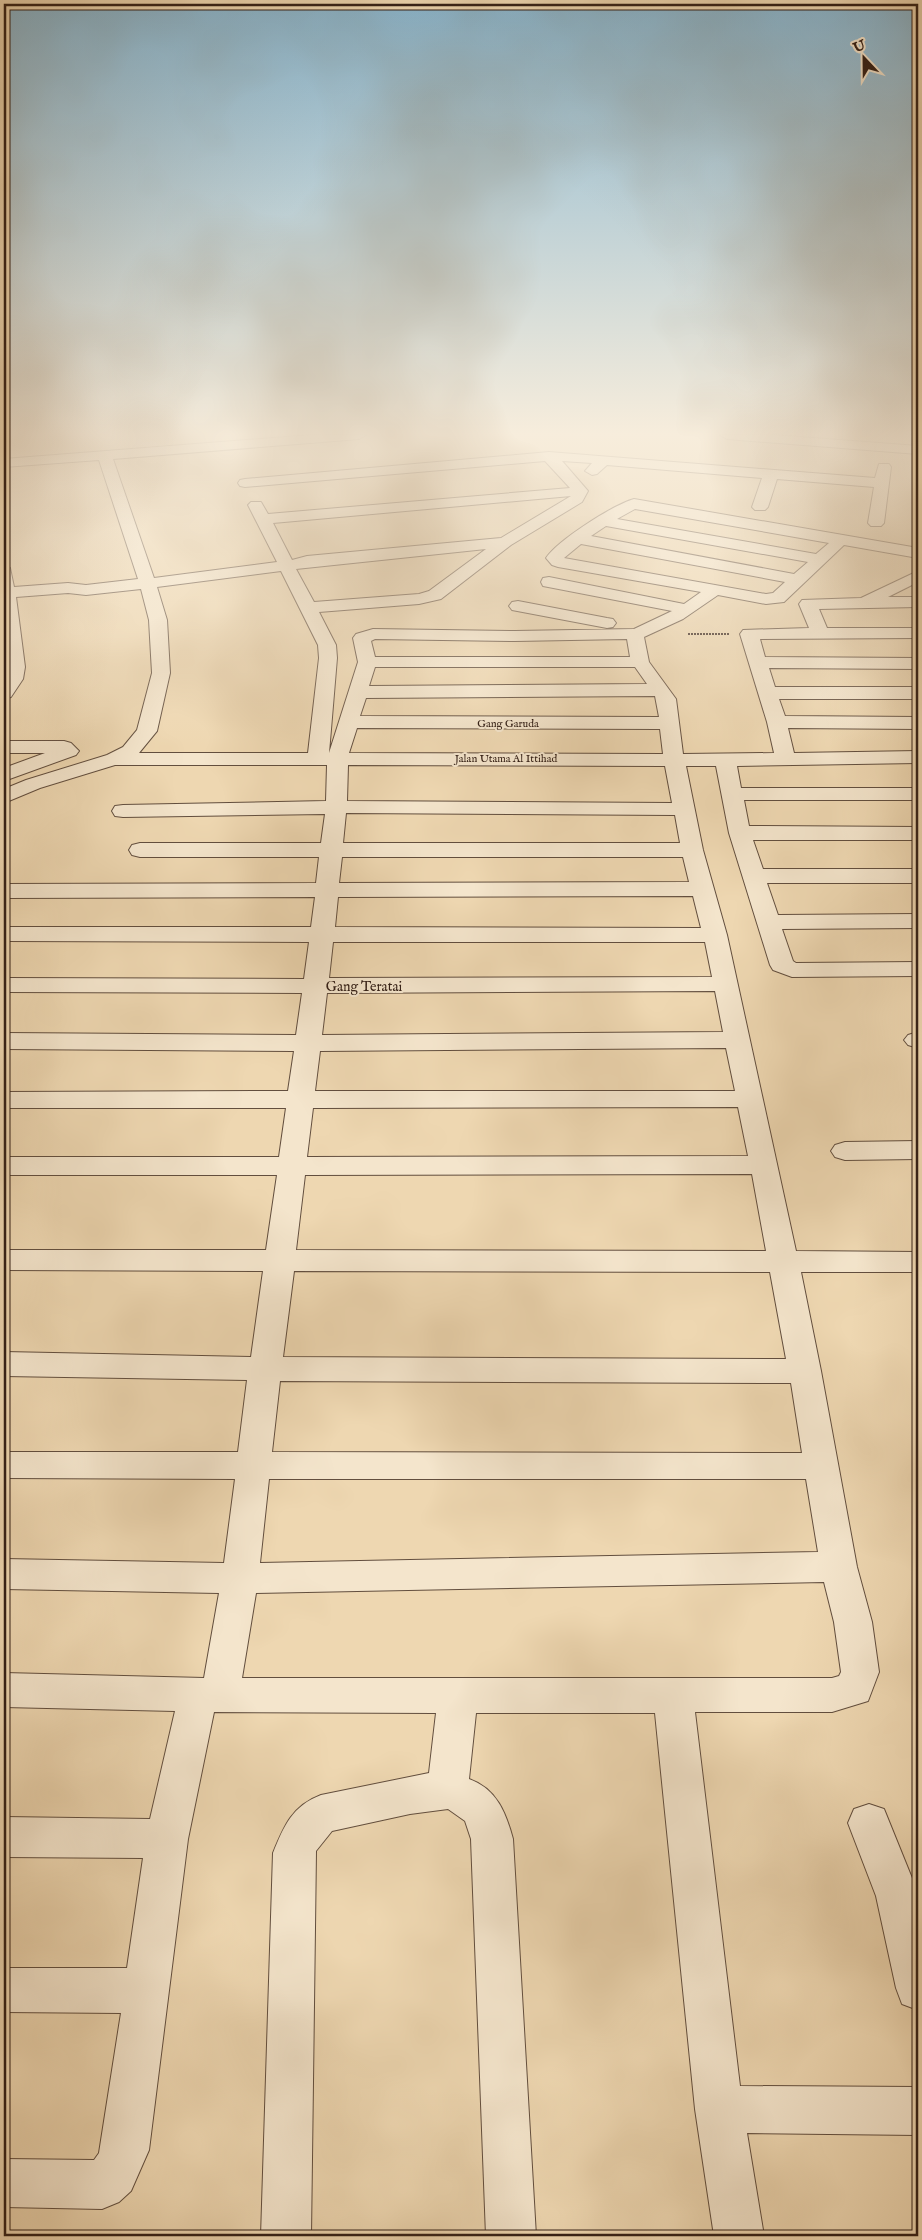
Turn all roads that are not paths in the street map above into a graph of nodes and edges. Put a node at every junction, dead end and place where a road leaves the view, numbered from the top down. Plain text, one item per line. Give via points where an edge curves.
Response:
1 (579, 539) edge
2 (133, 540) edge
3 (274, 540) edge
4 (509, 540) edge
5 (582, 540) edge
6 (706, 540) edge
7 (841, 540) joint
8 (505, 542) junction
9 (916, 553) edge
10 (818, 560) junction
11 (285, 562) junction
12 (565, 564) junction
13 (145, 576) junction
14 (918, 576) edge
15 (799, 580) junction
16 (550, 582) junction
17 (5, 586) edge
18 (716, 589) junction
19 (918, 602) edge
20 (864, 603) junction
21 (518, 606) junction
22 (310, 608) junction
23 (686, 609) junction
24 (645, 633) junction
25 (918, 633) edge
26 (820, 634) junction
27 (515, 636) junction
28 (8, 638) edge
29 (367, 662) junction
30 (640, 662) junction
31 (759, 662) junction
32 (918, 663) edge
33 (661, 690) junction
34 (359, 692) junction
35 (4, 693) edge
36 (767, 693) junction
37 (918, 693) edge
38 (348, 722) junction
39 (777, 722) junction
40 (669, 723) junction
41 (918, 723) edge
42 (4, 746) edge
43 (328, 758) junction
44 (785, 758) junction
45 (918, 758) edge
46 (114, 759) junction
47 (679, 759) junction
48 (718, 760) junction
49 (4, 775) edge
50 (732, 794) junction
51 (918, 794) edge
52 (4, 797) edge
53 (336, 807) junction
54 (684, 809) junction
55 (123, 811) dead end
56 (740, 832) junction
57 (918, 833) edge
58 (330, 849) junction
59 (140, 850) dead end
60 (692, 850) junction
61 (754, 876) junction
62 (918, 876) edge
63 (703, 890) junction
64 (4, 891) edge
65 (326, 891) junction
66 (770, 922) junction
67 (918, 922) edge
68 (4, 934) edge
69 (322, 934) junction
70 (715, 935) junction
71 (918, 969) edge
72 (725, 984) junction
73 (4, 985) edge
74 (316, 986) junction
75 (737, 1040) junction
76 (4, 1041) edge
77 (308, 1043) junction
78 (750, 1099) junction
79 (4, 1100) edge
80 (301, 1101) junction
81 (918, 1150) edge
82 (845, 1151) dead end
83 (293, 1165) junction
84 (764, 1165) junction
85 (4, 1166) edge
86 (4, 1260) edge
87 (280, 1261) junction
88 (797, 1261) junction
89 (918, 1262) edge
90 (4, 1364) edge
91 (265, 1369) junction
92 (805, 1371) junction
93 (4, 1465) edge
94 (254, 1465) junction
95 (822, 1466) junction
96 (839, 1567) junction
97 (4, 1574) edge
98 (240, 1578) junction
99 (4, 1690) edge
100 (209, 1694) junction
101 (673, 1695) junction
102 (458, 1696) junction
103 (448, 1789) junction
104 (869, 1823) dead end
105 (4, 1837) edge
106 (167, 1838) junction
107 (908, 1895) edge
108 (918, 1988) edge
109 (4, 1990) edge
110 (147, 1991) junction
111 (720, 2109) junction
112 (918, 2111) edge
113 (4, 2183) edge
114 (286, 2236) edge
115 (511, 2236) edge
116 (740, 2236) edge

1 - 12 street via 554,558
2 - 13 street
3 - 11 street
4 - 8 street
5 - 15 street
6 - 10 street
7 - 9 street
7 - 10 street
8 - 11 street
8 - 22 street via 435,596
10 - 15 street
11 - 13 street via 225,569 214,576
11 - 22 street
12 - 16 street
12 - 18 street
13 - 17 street via 86,590 67,584
13 - 46 street via 158,620 161,673 147,731 130,751
14 - 20 street
15 - 18 street via 778,598 771,599
16 - 21 street
16 - 23 street
17 - 28 street
18 - 23 street
19 - 20 street
20 - 26 street via 808,604
21 - 24 street
21 - 27 street via 514,614
22 - 43 street via 327,645
23 - 24 street
24 - 27 street
24 - 30 street
25 - 26 street
26 - 31 street via 748,634
27 - 29 street via 368,634 361,639
28 - 35 street via 16,667 14,678
29 - 30 street
29 - 34 street
30 - 33 street
31 - 32 street
31 - 36 street
33 - 34 street
33 - 40 street via 667,702
34 - 38 street
36 - 37 street
36 - 39 street
38 - 40 street, Gang Garuda
38 - 43 street
39 - 41 street
39 - 44 street
40 - 47 street
42 - 49 street via 64,747 69,751
43 - 46 street, Jalan Utama Al Ittihad
43 - 47 street, Jalan Utama Al Ittihad
43 - 53 street
44 - 45 street, Jalan Utama Al Ittihad
44 - 48 street, Jalan Utama Al Ittihad
46 - 52 street via 33,784
47 - 48 street, Jalan Utama Al Ittihad
47 - 54 street
48 - 50 street
50 - 51 street
50 - 56 street
53 - 54 street
53 - 55 street
53 - 58 street
54 - 60 street
56 - 57 street
56 - 61 street
58 - 59 street
58 - 60 street
58 - 65 street
60 - 63 street
61 - 62 street
61 - 66 street
63 - 65 street
63 - 70 street
64 - 65 street
65 - 69 street
66 - 67 street
66 - 71 street via 782,965 788,969
68 - 69 street
69 - 70 street
69 - 74 street
70 - 72 street
72 - 74 street, Gang Teratai
72 - 75 street
73 - 74 street, Gang Teratai
74 - 77 street
75 - 77 street
75 - 78 street
76 - 77 street
77 - 80 street
78 - 80 street
78 - 84 street
79 - 80 street
80 - 83 street
81 - 82 street
83 - 84 street
83 - 85 street
83 - 87 street
84 - 88 street
86 - 87 street
87 - 88 street
87 - 91 street
88 - 89 street
88 - 92 street
90 - 91 street
91 - 92 street
91 - 94 street
92 - 95 street
93 - 94 street
94 - 95 street
94 - 98 street
95 - 96 street
96 - 98 street
96 - 101 street via 853,1622 860,1672 854,1689 832,1695
97 - 98 street
98 - 100 street
99 - 100 street
100 - 102 street
100 - 106 street
101 - 102 street
101 - 111 street
102 - 103 street
103 - 114 street via 321,1814 307,1826 294,1853
103 - 115 street via 484,1811 492,1839
104 - 107 street
105 - 106 street
106 - 110 street
107 - 108 street
109 - 110 street
110 - 113 street via 125,2150 114,2175 102,2185
111 - 112 street
111 - 116 street

